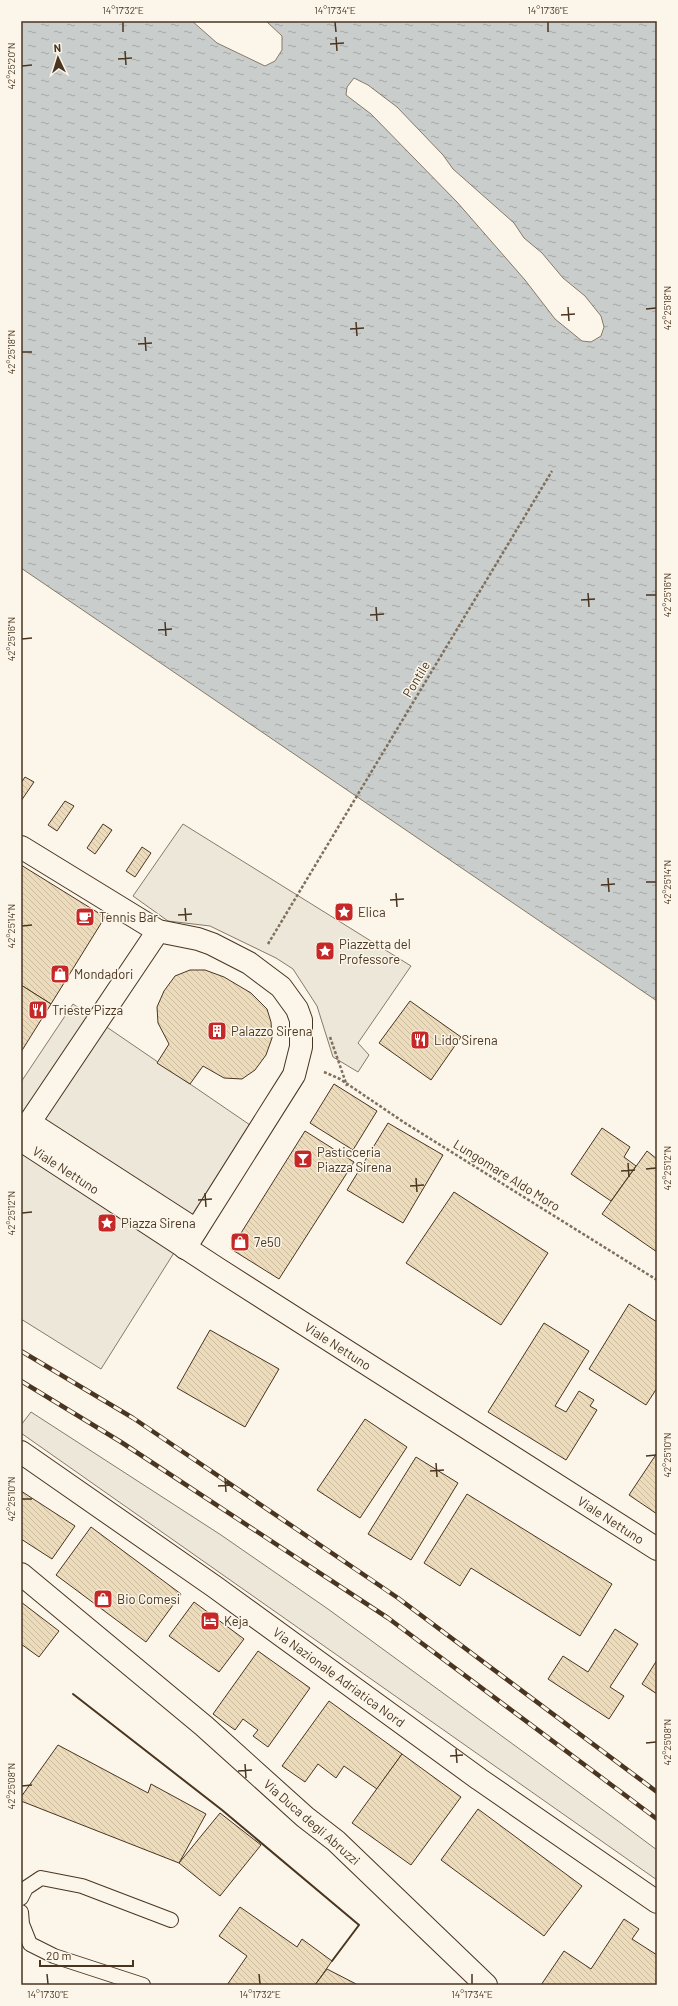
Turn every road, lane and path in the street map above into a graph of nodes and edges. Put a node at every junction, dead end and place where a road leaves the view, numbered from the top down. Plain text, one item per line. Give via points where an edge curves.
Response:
1 (552, 471) dead end
2 (21, 847) edge
3 (158, 931) junction
4 (266, 947) dead end
5 (347, 1086) dead end
6 (24, 1132) edge
7 (190, 1239) junction
8 (657, 1280) edge
9 (21, 1452) edge
10 (657, 1549) edge
11 (21, 1574) edge
12 (21, 1898) edge
13 (657, 1902) edge
14 (21, 1912) edge
15 (171, 1920) dead end
16 (143, 1985) edge
17 (486, 1985) edge

1 - 4 path, Pontile
2 - 3 street
3 - 6 street
3 - 7 street via 198,939 249,964 281,986 297,1009 301,1020 301,1047 294,1075
5 - 8 path, Lungomare Aldo Moro
6 - 7 street, Viale Nettuno
7 - 10 street, Viale Nettuno
9 - 13 street, Via Nazionale Adriatica Nord via 215,1587 479,1779
11 - 17 street, Via Duca degli Abruzzi via 204,1726 305,1817 336,1841
12 - 15 lane via 26,1888 41,1878 82,1886
14 - 16 lane via 22,1924 30,1944 54,1956

